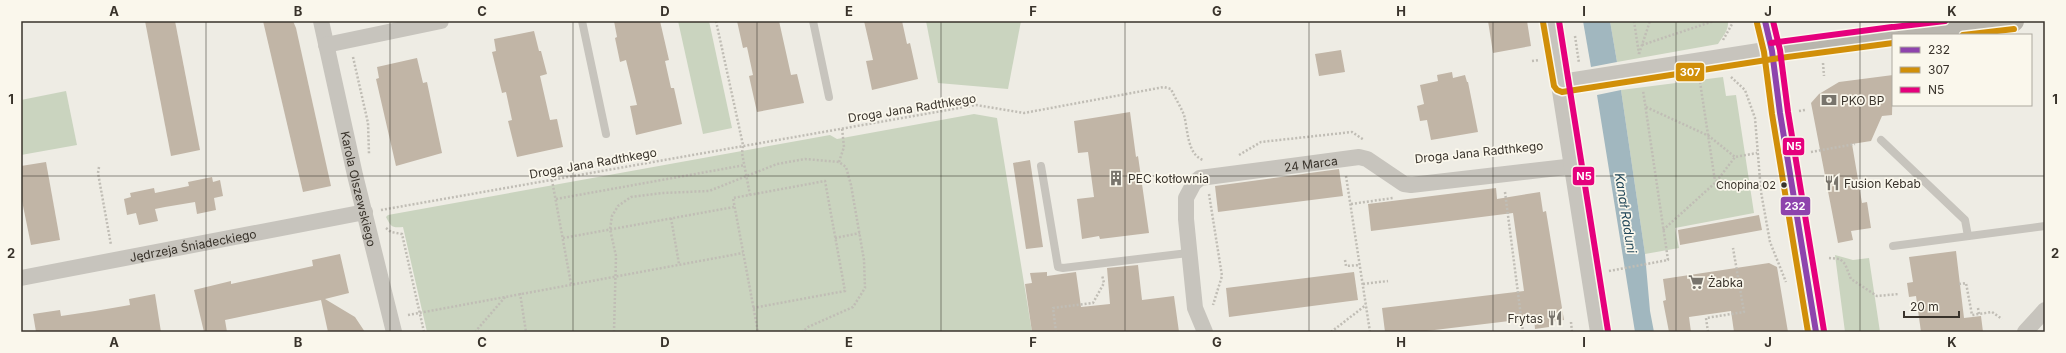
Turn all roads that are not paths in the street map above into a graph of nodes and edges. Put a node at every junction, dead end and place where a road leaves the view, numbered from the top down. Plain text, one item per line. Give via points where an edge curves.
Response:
1 (321, 21) edge
2 (441, 21) edge
3 (582, 21) edge
4 (813, 21) edge
5 (1551, 21) edge
6 (1765, 21) edge
7 (2013, 21) edge
8 (1901, 31) edge
9 (326, 45) junction
10 (1772, 51) junction
11 (1562, 84) junction
12 (829, 97) dead end
13 (606, 134) dead end
14 (1881, 140) dead end
15 (1041, 166) dead end
16 (1575, 166) junction
17 (373, 209) junction
18 (2045, 226) edge
19 (1968, 236) junction
20 (1893, 246) dead end
21 (1188, 253) junction
22 (21, 278) edge
23 (2045, 310) edge
24 (394, 332) edge
25 (1205, 332) edge
26 (1600, 332) edge
27 (1816, 332) edge
28 (2025, 332) edge

1 - 9 street, Karola Olszewskiego
2 - 9 street
3 - 13 lane
4 - 12 lane
5 - 11 street
6 - 10 main road
7 - 8 main road
8 - 10 main road
9 - 17 street, Karola Olszewskiego via 355,176
10 - 11 street
10 - 27 main road
11 - 16 street
14 - 19 lane via 1966,220
15 - 21 lane via 1058,266 1063,268
16 - 21 street, 24 Marca via 1411,185 1404,184 1368,159 1344,158 1208,169 1194,183 1186,198
16 - 26 street
17 - 22 street, Jędrzeja Śniadeckiego
17 - 24 street, Karola Olszewskiego
18 - 19 lane
19 - 20 lane
21 - 25 street, 24 Marca via 1195,308
23 - 28 street

